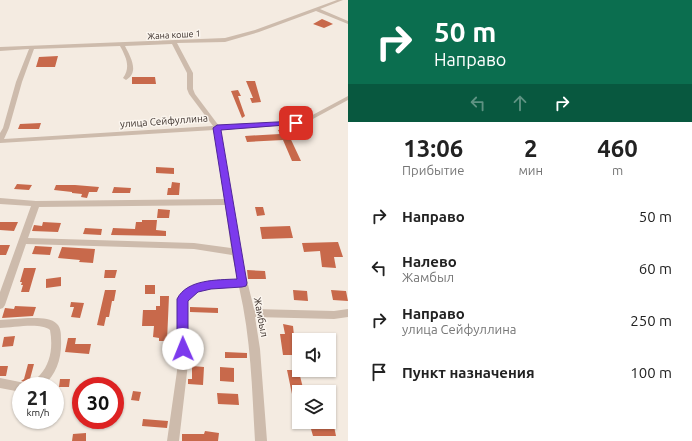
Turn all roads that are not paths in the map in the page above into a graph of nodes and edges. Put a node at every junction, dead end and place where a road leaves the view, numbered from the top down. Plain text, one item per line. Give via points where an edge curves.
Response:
1 (341, 0) edge
2 (316, 9) junction
3 (348, 23) edge
4 (174, 43) junction
5 (122, 45) junction
6 (32, 48) junction
7 (0, 49) edge
8 (126, 78) dead end
9 (348, 98) edge
10 (217, 128) junction
11 (0, 141) edge
12 (0, 201) edge
13 (229, 202) junction
14 (36, 204) junction
15 (23, 241) junction
16 (236, 252) junction
17 (242, 283) junction
18 (0, 305) edge
19 (250, 313) junction
20 (348, 313) edge
21 (0, 324) edge
22 (45, 377) edge
23 (0, 383) edge
24 (12, 385) edge
25 (173, 441) edge
26 (261, 441) edge

1 - 2 street, Жана коше 1
2 - 3 street
2 - 4 street, Жана коше 1 via 234,38
4 - 5 street, Жана коше 1
4 - 10 street via 192,78 189,85 192,94
5 - 6 street, Жана коше 1
5 - 8 street via 131,65 131,71
6 - 7 street, Жана коше 1
6 - 11 street
9 - 10 street, улица Сейфуллина via 309,119 296,123
10 - 11 street, улица Сейфуллина
10 - 13 street, Жамбыл
12 - 14 street
13 - 14 street
13 - 16 street, Жамбыл
14 - 15 street
15 - 16 street via 194,246
15 - 18 street
16 - 17 street, Жамбыл
17 - 19 street, Жамбыл
17 - 25 street via 195,288 182,299 183,364
19 - 20 street
19 - 26 street, Жамбыл
21 - 22 street via 46,323 53,326 56,330 54,363
23 - 24 street

